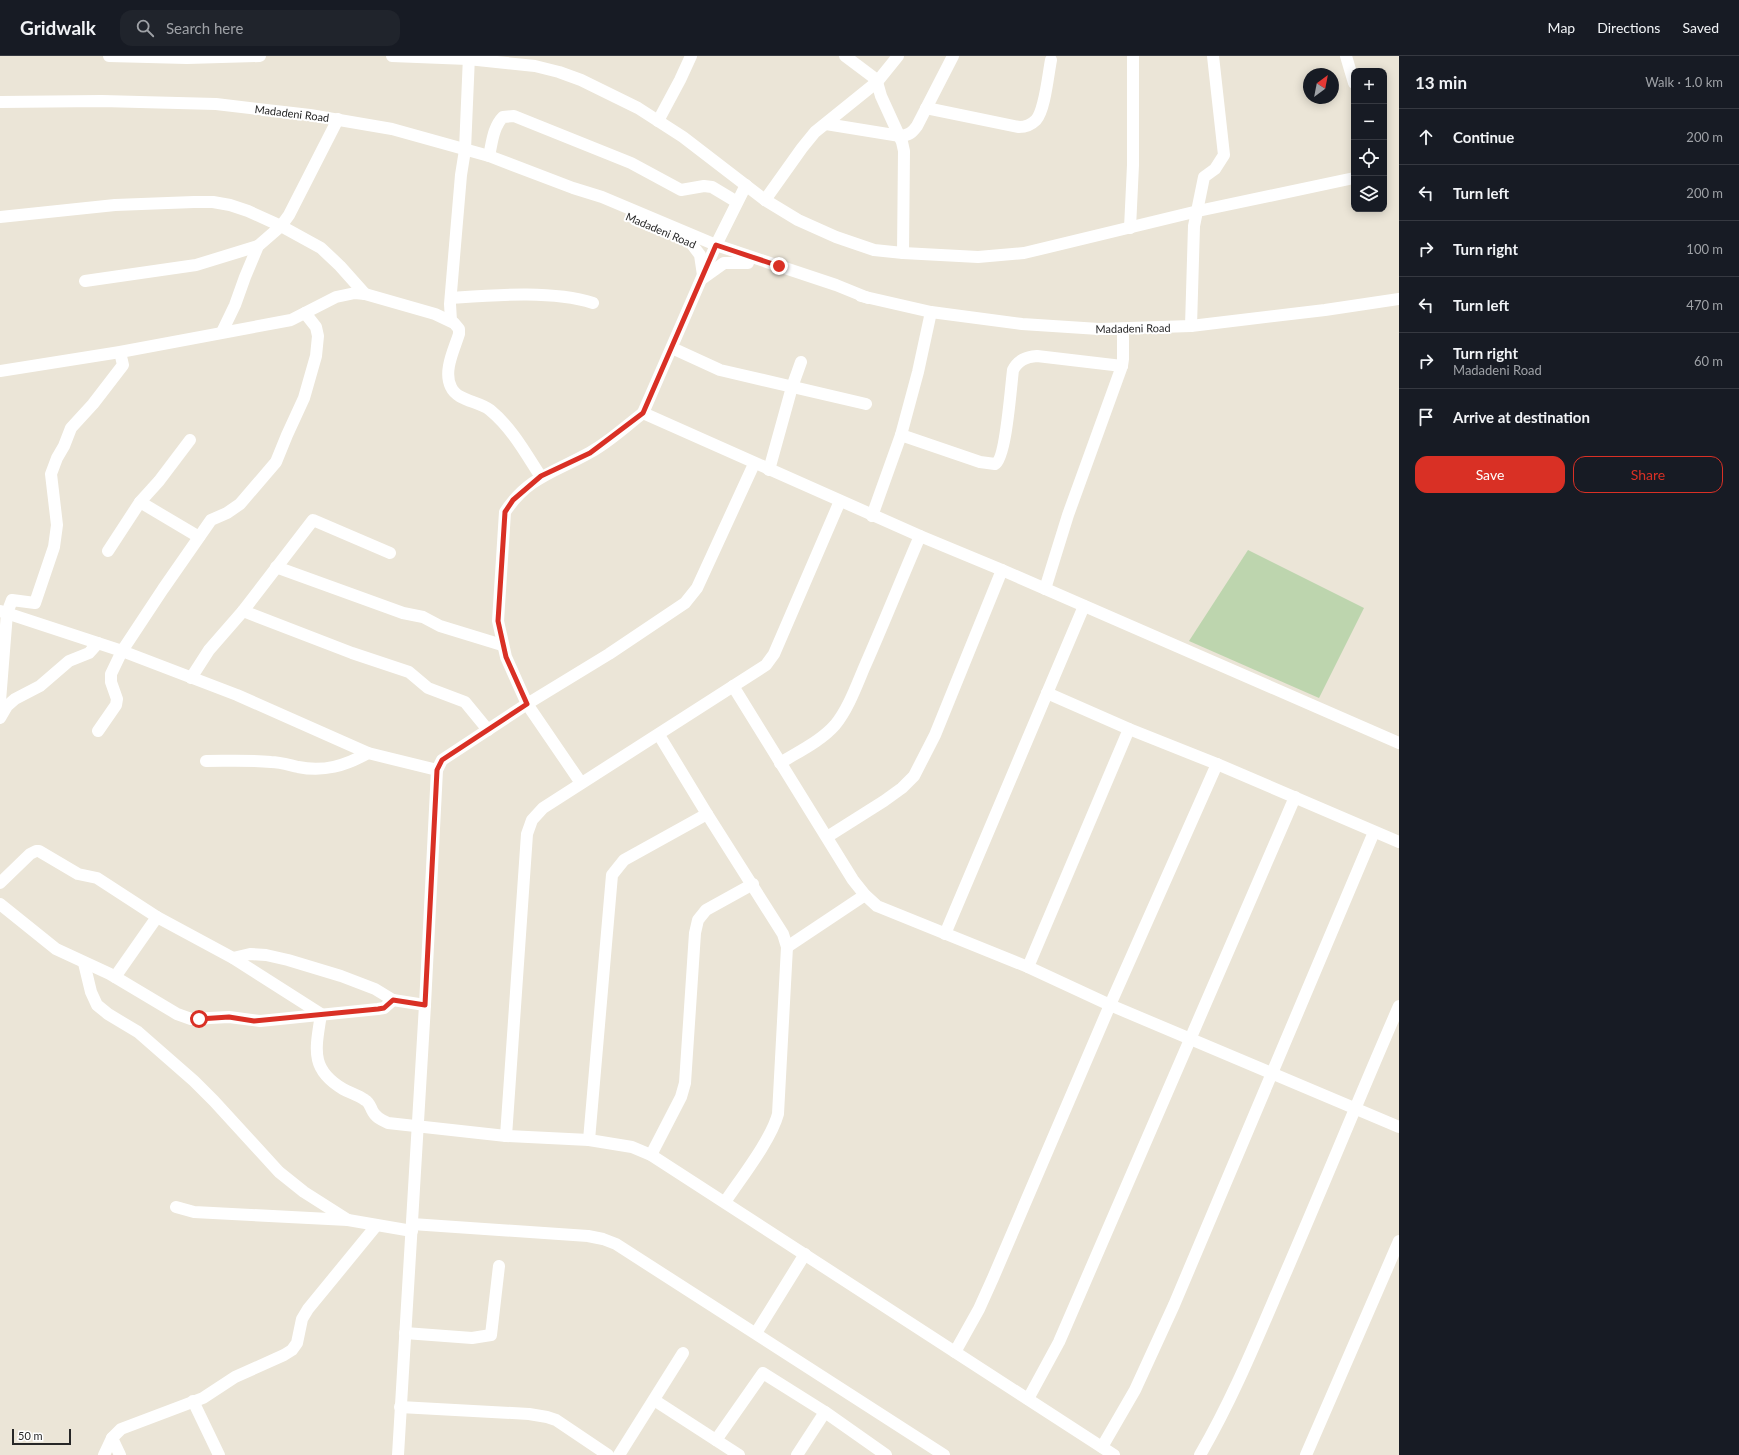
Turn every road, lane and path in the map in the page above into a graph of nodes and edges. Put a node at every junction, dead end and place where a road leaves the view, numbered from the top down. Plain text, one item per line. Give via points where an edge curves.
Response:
1 (109, 56) edge
2 (260, 56) edge
3 (392, 56) edge
4 (691, 56) edge
5 (845, 56) edge
6 (898, 56) edge
7 (953, 56) edge
8 (1133, 56) edge
9 (1213, 56) edge
10 (1346, 56) edge
11 (187, 57) edge
12 (468, 58) edge
13 (1051, 60) dead end
14 (1351, 73) edge
15 (876, 82) junction
16 (0, 102) edge
17 (926, 108) junction
18 (338, 119) junction
19 (658, 121) junction
20 (826, 124) junction
21 (900, 136) junction
22 (465, 150) junction
23 (489, 156) junction
24 (1351, 179) edge
25 (746, 185) junction
26 (573, 188) junction
27 (765, 200) junction
28 (737, 202) junction
29 (1198, 211) junction
30 (0, 217) edge
31 (281, 226) junction
32 (1130, 228) junction
33 (691, 243) junction
34 (258, 246) junction
35 (714, 248) junction
36 (903, 253) junction
37 (748, 264) junction
38 (702, 278) junction
39 (85, 281) dead end
40 (365, 294) junction
41 (451, 298) junction
42 (868, 298) junction
43 (1399, 299) edge
44 (593, 303) dead end
45 (931, 312) junction
46 (304, 313) junction
47 (451, 322) junction
48 (1191, 326) junction
49 (1122, 329) junction
50 (222, 332) junction
51 (672, 348) junction
52 (120, 352) junction
53 (801, 362) dead end
54 (1122, 366) junction
55 (0, 371) edge
56 (792, 387) junction
57 (866, 404) dead end
58 (643, 413) junction
59 (901, 435) junction
60 (190, 440) dead end
61 (754, 464) junction
62 (769, 470) junction
63 (541, 476) junction
64 (840, 501) junction
65 (140, 502) junction
66 (872, 516) junction
67 (920, 536) junction
68 (199, 537) junction
69 (108, 551) dead end
70 (390, 553) dead end
71 (276, 567) junction
72 (1002, 570) junction
73 (1045, 589) junction
74 (1084, 606) junction
75 (243, 611) junction
76 (4, 612) edge
77 (98, 643) junction
78 (502, 645) junction
79 (122, 651) junction
80 (191, 678) junction
81 (733, 686) junction
82 (1047, 693) junction
83 (0, 700) edge
84 (527, 704) junction
85 (0, 718) edge
86 (1129, 729) junction
87 (488, 730) junction
88 (98, 731) dead end
89 (659, 734) junction
90 (1399, 743) edge
91 (368, 753) junction
92 (206, 761) dead end
93 (780, 764) junction
94 (1217, 764) junction
95 (437, 770) junction
96 (581, 783) junction
97 (1295, 797) junction
98 (706, 814) junction
99 (1374, 832) junction
100 (827, 837) junction
101 (1399, 842) edge
102 (0, 883) edge
103 (753, 884) junction
104 (865, 896) junction
105 (0, 904) edge
106 (157, 917) junction
107 (944, 934) junction
108 (787, 947) junction
109 (233, 958) junction
110 (84, 962) junction
111 (1028, 967) junction
112 (115, 976) junction
113 (393, 1000) junction
114 (425, 1005) junction
115 (1110, 1005) junction
116 (1399, 1006) edge
117 (321, 1014) junction
118 (1191, 1039) junction
119 (1273, 1074) junction
120 (1355, 1107) junction
121 (418, 1126) junction
122 (1399, 1127) edge
123 (506, 1136) junction
124 (589, 1140) junction
125 (652, 1155) junction
126 (725, 1202) junction
127 (176, 1207) dead end
128 (348, 1220) junction
129 (376, 1226) junction
130 (412, 1227) junction
131 (1399, 1241) edge
132 (805, 1254) junction
133 (499, 1266) dead end
134 (405, 1333) junction
135 (756, 1334) junction
136 (955, 1352) junction
137 (683, 1353) dead end
138 (1028, 1399) junction
139 (654, 1400) junction
140 (193, 1401) junction
141 (400, 1407) junction
142 (825, 1412) junction
143 (112, 1438) junction
144 (716, 1440) junction
145 (1102, 1447) junction
146 (104, 1455) edge
147 (120, 1455) edge
148 (219, 1455) edge
149 (398, 1455) edge
150 (608, 1455) edge
151 (619, 1455) edge
152 (739, 1455) edge
153 (797, 1455) edge
154 (886, 1455) edge
155 (944, 1455) edge
156 (1114, 1455) edge
157 (1200, 1455) edge
158 (1306, 1455) edge

1 - 11 street
2 - 11 street
3 - 12 street
4 - 19 street
5 - 15 street
6 - 15 street
7 - 17 street
8 - 32 street
9 - 29 street via 1224,155 1215,169 1204,177
10 - 14 street
12 - 19 street via 535,66 559,72 610,94
12 - 22 street
13 - 17 street via 1041,112 1028,126 1019,127
15 - 20 street
15 - 21 street
16 - 18 street, Madadeni Road via 216,104
17 - 21 street via 913,131
18 - 22 street, Madadeni Road via 392,129
18 - 31 street
19 - 25 street
20 - 21 street
20 - 27 street via 815,132 802,148
21 - 36 street via 904,150
22 - 23 street, Madadeni Road
22 - 41 street
23 - 26 street, Madadeni Road
23 - 28 street via 500,120 503,117 514,116 632,163 681,190 712,187
24 - 29 street
25 - 27 street
25 - 28 street
26 - 33 street, Madadeni Road via 601,204
26 - 35 street, Madadeni Road via 602,197
27 - 36 street via 798,220 836,237 874,250
28 - 35 street
29 - 32 street
29 - 48 street via 1193,231
30 - 31 street via 115,205 213,202 248,211
31 - 34 street
31 - 40 street via 321,248
32 - 36 street via 1024,253 978,256
33 - 35 street, Madadeni Road
33 - 38 street via 700,255
34 - 39 street via 196,265
34 - 50 street
35 - 37 street, Madadeni Road
35 - 38 street
35 - 42 street, Madadeni Road via 836,285
37 - 38 street via 724,263
37 - 42 street, Madadeni Road
38 - 51 street
40 - 46 street via 336,296
40 - 47 street via 436,314
41 - 44 street via 504,294 548,296
41 - 47 street
42 - 45 street, Madadeni Road
43 - 48 street, Madadeni Road
45 - 49 street, Madadeni Road via 1022,324
45 - 59 street
46 - 50 street via 291,320
46 - 68 street via 316,327 316,356 304,398 276,462 240,504 211,520
47 - 63 street via 459,329 459,334 448,369 451,387 457,394 481,404 496,416 512,433
48 - 49 street, Madadeni Road
49 - 54 street
50 - 52 street
51 - 56 street via 720,370
51 - 58 street
52 - 55 street
52 - 76 street via 123,365 71,428 51,474 57,525 54,547 35,603 12,600
53 - 56 street
54 - 59 street via 1037,356 1016,363 1000,459 994,464 980,462
54 - 73 street via 1068,515
56 - 57 street
56 - 62 street
58 - 61 street
58 - 63 street via 590,453
59 - 66 street
60 - 65 street
61 - 62 street
61 - 84 street via 697,588 685,603 609,654
62 - 64 street
63 - 78 street via 513,500 505,512 498,602
64 - 66 street
64 - 81 street via 774,654 766,665
65 - 68 street
65 - 69 street
66 - 67 street
67 - 72 street
67 - 93 street via 848,704 835,725
68 - 79 street
70 - 71 street via 313,520
71 - 75 street
71 - 78 street via 403,613 423,617 440,626
72 - 73 street
72 - 100 street via 935,735 914,776 884,801
73 - 74 street
74 - 82 street
74 - 90 street
75 - 80 street via 209,650
75 - 87 street via 409,672 428,688 465,702
76 - 77 street
76 - 83 street
77 - 79 street
77 - 85 street via 89,653 69,661 40,686 15,699
78 - 84 street
79 - 80 street
79 - 88 street via 111,674 116,705
80 - 91 street via 237,695
81 - 89 street
81 - 93 street
82 - 86 street
82 - 107 street
84 - 87 street
84 - 96 street
86 - 94 street
86 - 111 street
87 - 95 street via 442,760
89 - 96 street
89 - 98 street
91 - 92 street via 335,768 320,769 273,762
91 - 95 street
93 - 100 street
94 - 97 street
94 - 115 street
95 - 114 street
96 - 123 street via 537,813 527,834
97 - 99 street
97 - 118 street
98 - 103 street
98 - 124 street via 624,860 612,875
99 - 101 street
99 - 119 street
100 - 104 street
102 - 106 street via 30,854 40,851 78,874 98,878
103 - 108 street via 783,934
103 - 125 street via 706,910 698,920 685,1083 681,1097
104 - 107 street via 877,906
104 - 108 street
105 - 110 street via 56,949
106 - 109 street
106 - 112 street
107 - 111 street
108 - 126 street via 778,1114 771,1130
109 - 113 street via 250,954 266,955 314,967 375,989
109 - 117 street
110 - 112 street
110 - 128 street via 91,992 98,1005 138,1032 214,1100 279,1172 304,1192
111 - 115 street
112 - 117 street via 177,1014 191,1019 229,1017 254,1021
113 - 114 street
113 - 117 street via 384,1008
114 - 121 street
115 - 118 street
115 - 136 street via 979,1310
116 - 120 street
117 - 121 street via 316,1049 317,1062 323,1074 332,1082 365,1100 380,1120 395,1125
118 - 119 street
118 - 138 street via 1059,1342
119 - 120 street
119 - 145 street via 1174,1305 1135,1390
120 - 122 street
120 - 157 street via 1256,1342
121 - 123 street
121 - 130 street
123 - 124 street
124 - 125 street via 632,1147
125 - 126 street
126 - 132 street
127 - 128 street via 194,1212
128 - 129 street
129 - 130 street
129 - 140 street via 308,1309 302,1319 297,1343 292,1350 235,1376 203,1398
130 - 134 street
130 - 135 street via 588,1236 603,1239 632,1254
131 - 158 street
132 - 135 street
132 - 136 street
133 - 134 street via 491,1335 472,1338
134 - 141 street
135 - 155 street
136 - 138 street
137 - 139 street
138 - 145 street
139 - 144 street
139 - 151 street
140 - 143 street via 126,1427
140 - 148 street
141 - 149 street
141 - 150 street via 543,1416 556,1420
142 - 144 street via 763,1373
142 - 153 street
142 - 154 street
143 - 146 street
143 - 147 street
144 - 152 street
145 - 156 street

